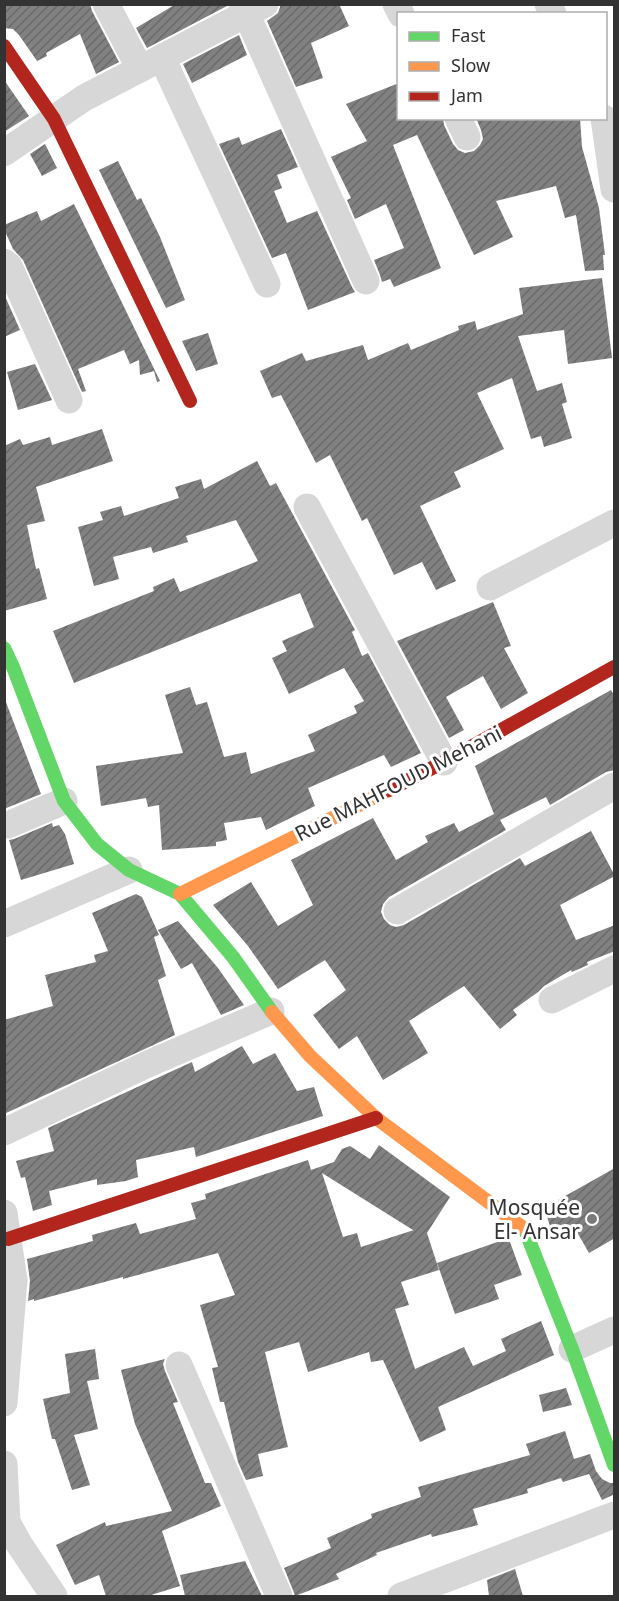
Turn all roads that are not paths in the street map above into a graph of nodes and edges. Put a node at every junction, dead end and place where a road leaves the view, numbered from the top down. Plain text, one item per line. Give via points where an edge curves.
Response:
1 (106, 4) edge
2 (252, 8) edge
3 (4, 46) edge
4 (151, 63) junction
5 (54, 119) junction
6 (604, 120) edge
7 (4, 153) edge
8 (615, 189) edge
9 (4, 262) edge
10 (366, 280) dead end
11 (267, 285) dead end
12 (69, 400) dead end
13 (190, 401) dead end
14 (307, 507) dead end
15 (615, 523) edge
16 (490, 587) dead end
17 (4, 648) edge
18 (615, 667) edge
19 (444, 762) junction
20 (615, 786) edge
21 (64, 801) junction
22 (4, 824) edge
23 (129, 870) junction
24 (180, 894) junction
25 (397, 911) dead end
26 (4, 924) edge
27 (615, 969) edge
28 (552, 1000) dead end
29 (271, 1011) junction
30 (376, 1118) junction
31 (4, 1132) edge
32 (6, 1226) edge
33 (615, 1330) edge
34 (572, 1349) junction
35 (179, 1365) dead end
36 (4, 1403) edge
37 (4, 1464) edge
38 (615, 1466) edge
39 (615, 1515) edge
40 (54, 1596) edge
41 (279, 1596) edge
42 (401, 1596) edge

1 - 4 street
2 - 4 street
2 - 10 street
3 - 5 street
4 - 5 street via 84,98
4 - 11 street
5 - 7 street
5 - 13 street
6 - 8 street
9 - 12 street
14 - 19 street
15 - 16 street
17 - 21 street
18 - 19 street, Rue MAHFOUD Mehani
19 - 24 street, Rue MAHFOUD Mehani
20 - 25 street
21 - 22 street
21 - 23 street via 97,844
23 - 24 street
23 - 26 street
24 - 29 street via 233,957
27 - 28 street
29 - 30 street via 310,1056
29 - 31 street
30 - 32 street
30 - 34 street via 525,1230
32 - 36 street via 14,1280
33 - 34 street
34 - 38 street
35 - 41 street
37 - 40 street via 7,1522
39 - 42 street

